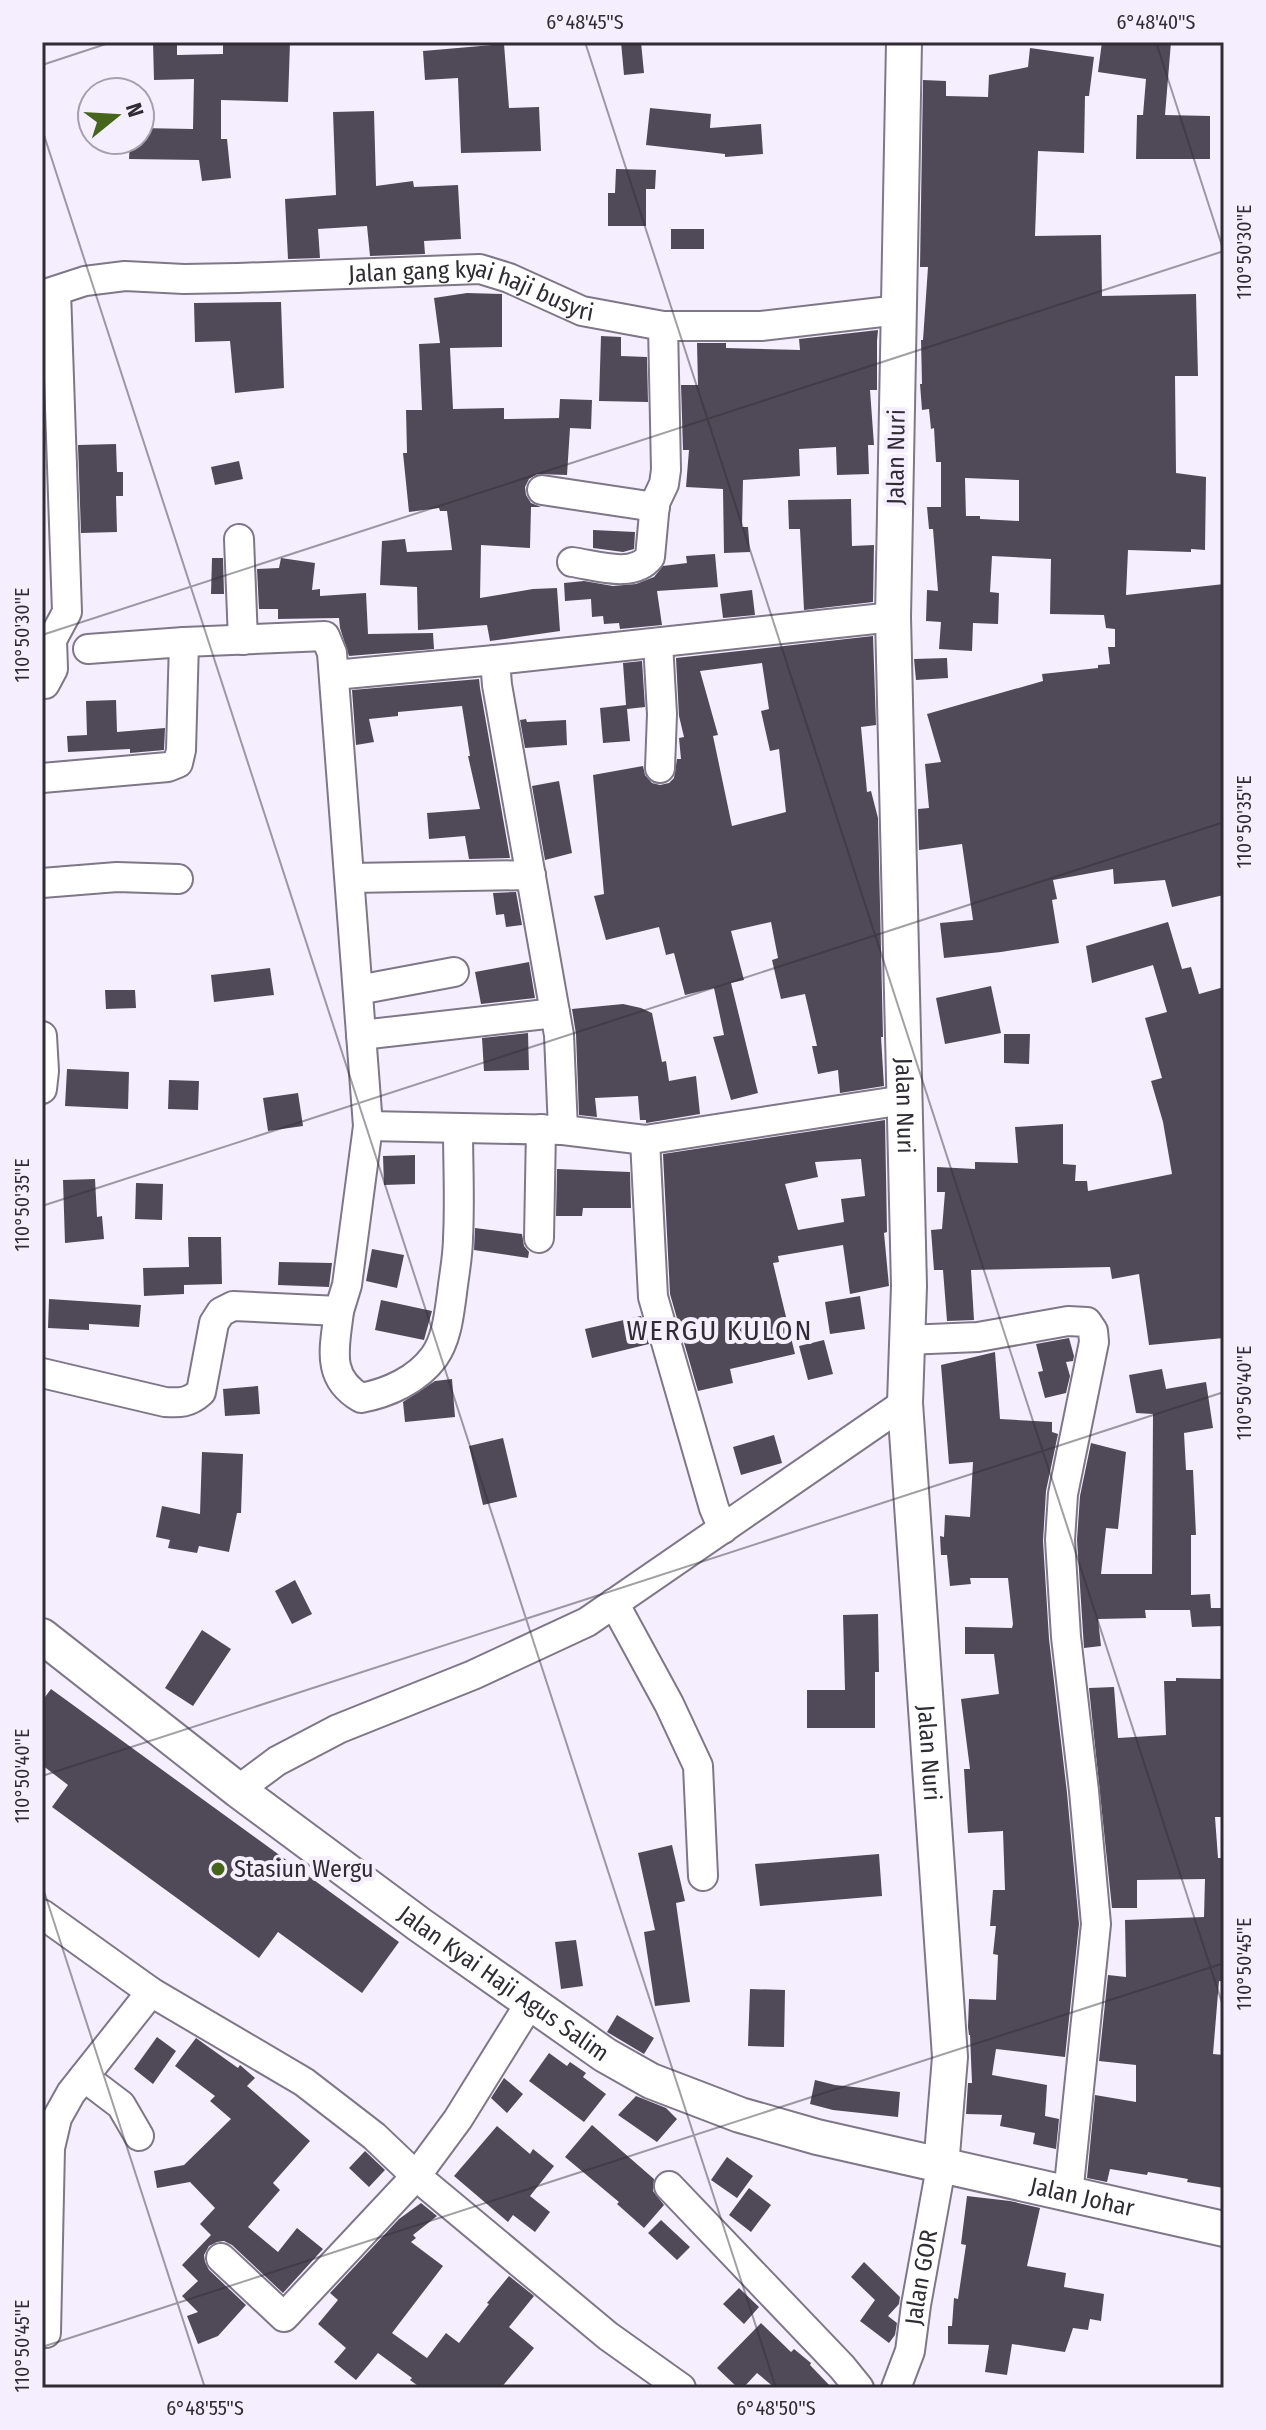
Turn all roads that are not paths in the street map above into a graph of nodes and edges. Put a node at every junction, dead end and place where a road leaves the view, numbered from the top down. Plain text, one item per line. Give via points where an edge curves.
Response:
1 (904, 42) edge
2 (49, 293) edge
3 (899, 310) junction
4 (663, 326) junction
5 (542, 490) dead end
6 (655, 507) junction
7 (239, 539) dead end
8 (572, 562) dead end
9 (893, 617) junction
10 (243, 640) junction
11 (184, 642) junction
12 (658, 643) junction
13 (88, 649) dead end
14 (495, 660) junction
15 (334, 675) junction
16 (42, 684) edge
17 (660, 768) dead end
18 (42, 778) edge
19 (531, 875) junction
20 (350, 878) junction
21 (178, 879) dead end
22 (42, 883) edge
23 (454, 972) dead end
24 (358, 990) junction
25 (555, 1013) junction
26 (361, 1035) junction
27 (42, 1036) edge
28 (42, 1089) edge
29 (904, 1100) junction
30 (368, 1126) junction
31 (458, 1128) junction
32 (552, 1130) junction
33 (645, 1140) junction
34 (539, 1238) dead end
35 (339, 1311) junction
36 (906, 1340) junction
37 (42, 1373) edge
38 (905, 1403) junction
39 (723, 1529) junction
40 (614, 1603) junction
41 (42, 1636) edge
42 (238, 1790) junction
43 (703, 1876) dead end
44 (42, 1914) edge
45 (151, 1992) junction
46 (530, 2003) junction
47 (84, 2077) junction
48 (139, 2136) dead end
49 (941, 2167) junction
50 (416, 2176) junction
51 (669, 2186) dead end
52 (1068, 2195) junction
53 (1224, 2229) edge
54 (221, 2258) dead end
55 (46, 2333) dead end
56 (681, 2388) edge
57 (859, 2388) edge
58 (896, 2388) edge

1 - 3 street, Jalan Nuri
2 - 4 street, Jalan gang kyai haji busyri via 125,276 238,278 480,269 582,311
2 - 16 street via 67,612 52,640 53,669
3 - 4 street, Jalan gang kyai haji busyri via 761,326
3 - 9 street, Jalan Nuri
4 - 6 street via 666,470
5 - 6 street
6 - 8 street via 650,557 641,565 612,568
7 - 10 street
9 - 12 street
9 - 29 street, Jalan Nuri
10 - 11 street
10 - 15 street via 325,636
11 - 13 street
11 - 18 street via 178,763
12 - 14 street
12 - 17 street
14 - 15 street
14 - 19 street
15 - 20 street
19 - 20 street
19 - 25 street
20 - 24 street
21 - 22 street
23 - 24 street
24 - 26 street
25 - 26 street
25 - 32 street via 559,1035
26 - 30 street
27 - 28 street
29 - 33 street
29 - 36 street, Jalan Nuri
30 - 31 street
30 - 35 street
31 - 32 street
31 - 35 street via 458,1241 449,1318 436,1354 408,1380 361,1398 339,1379
32 - 33 street
32 - 34 street
33 - 39 street via 653,1297
35 - 37 street via 233,1306 221,1312 214,1323 201,1392 183,1403
36 - 38 street, Jalan Nuri
36 - 52 street via 978,1337 1068,1321 1087,1322 1093,1331 1063,1494 1060,1540 1096,1924
38 - 39 street
38 - 49 street, Jalan Nuri via 950,2057
39 - 40 street
40 - 42 street via 557,1638 338,1729 277,1761
40 - 43 street via 698,1766
41 - 42 street, Jalan Kyai Haji Agus Salim
42 - 46 street, Jalan Kyai Haji Agus Salim
44 - 45 street
45 - 47 street
45 - 50 street via 304,2082
46 - 49 street, Jalan Kyai Haji Agus Salim via 651,2081 740,2115
46 - 50 street
47 - 48 street via 127,2111
47 - 55 street via 57,2118 50,2148
49 - 52 street, Jalan Johar
49 - 58 street, Jalan GOR via 910,2351
50 - 54 street via 284,2317
50 - 56 street via 608,2336
51 - 57 street
52 - 53 street, Jalan Johar

